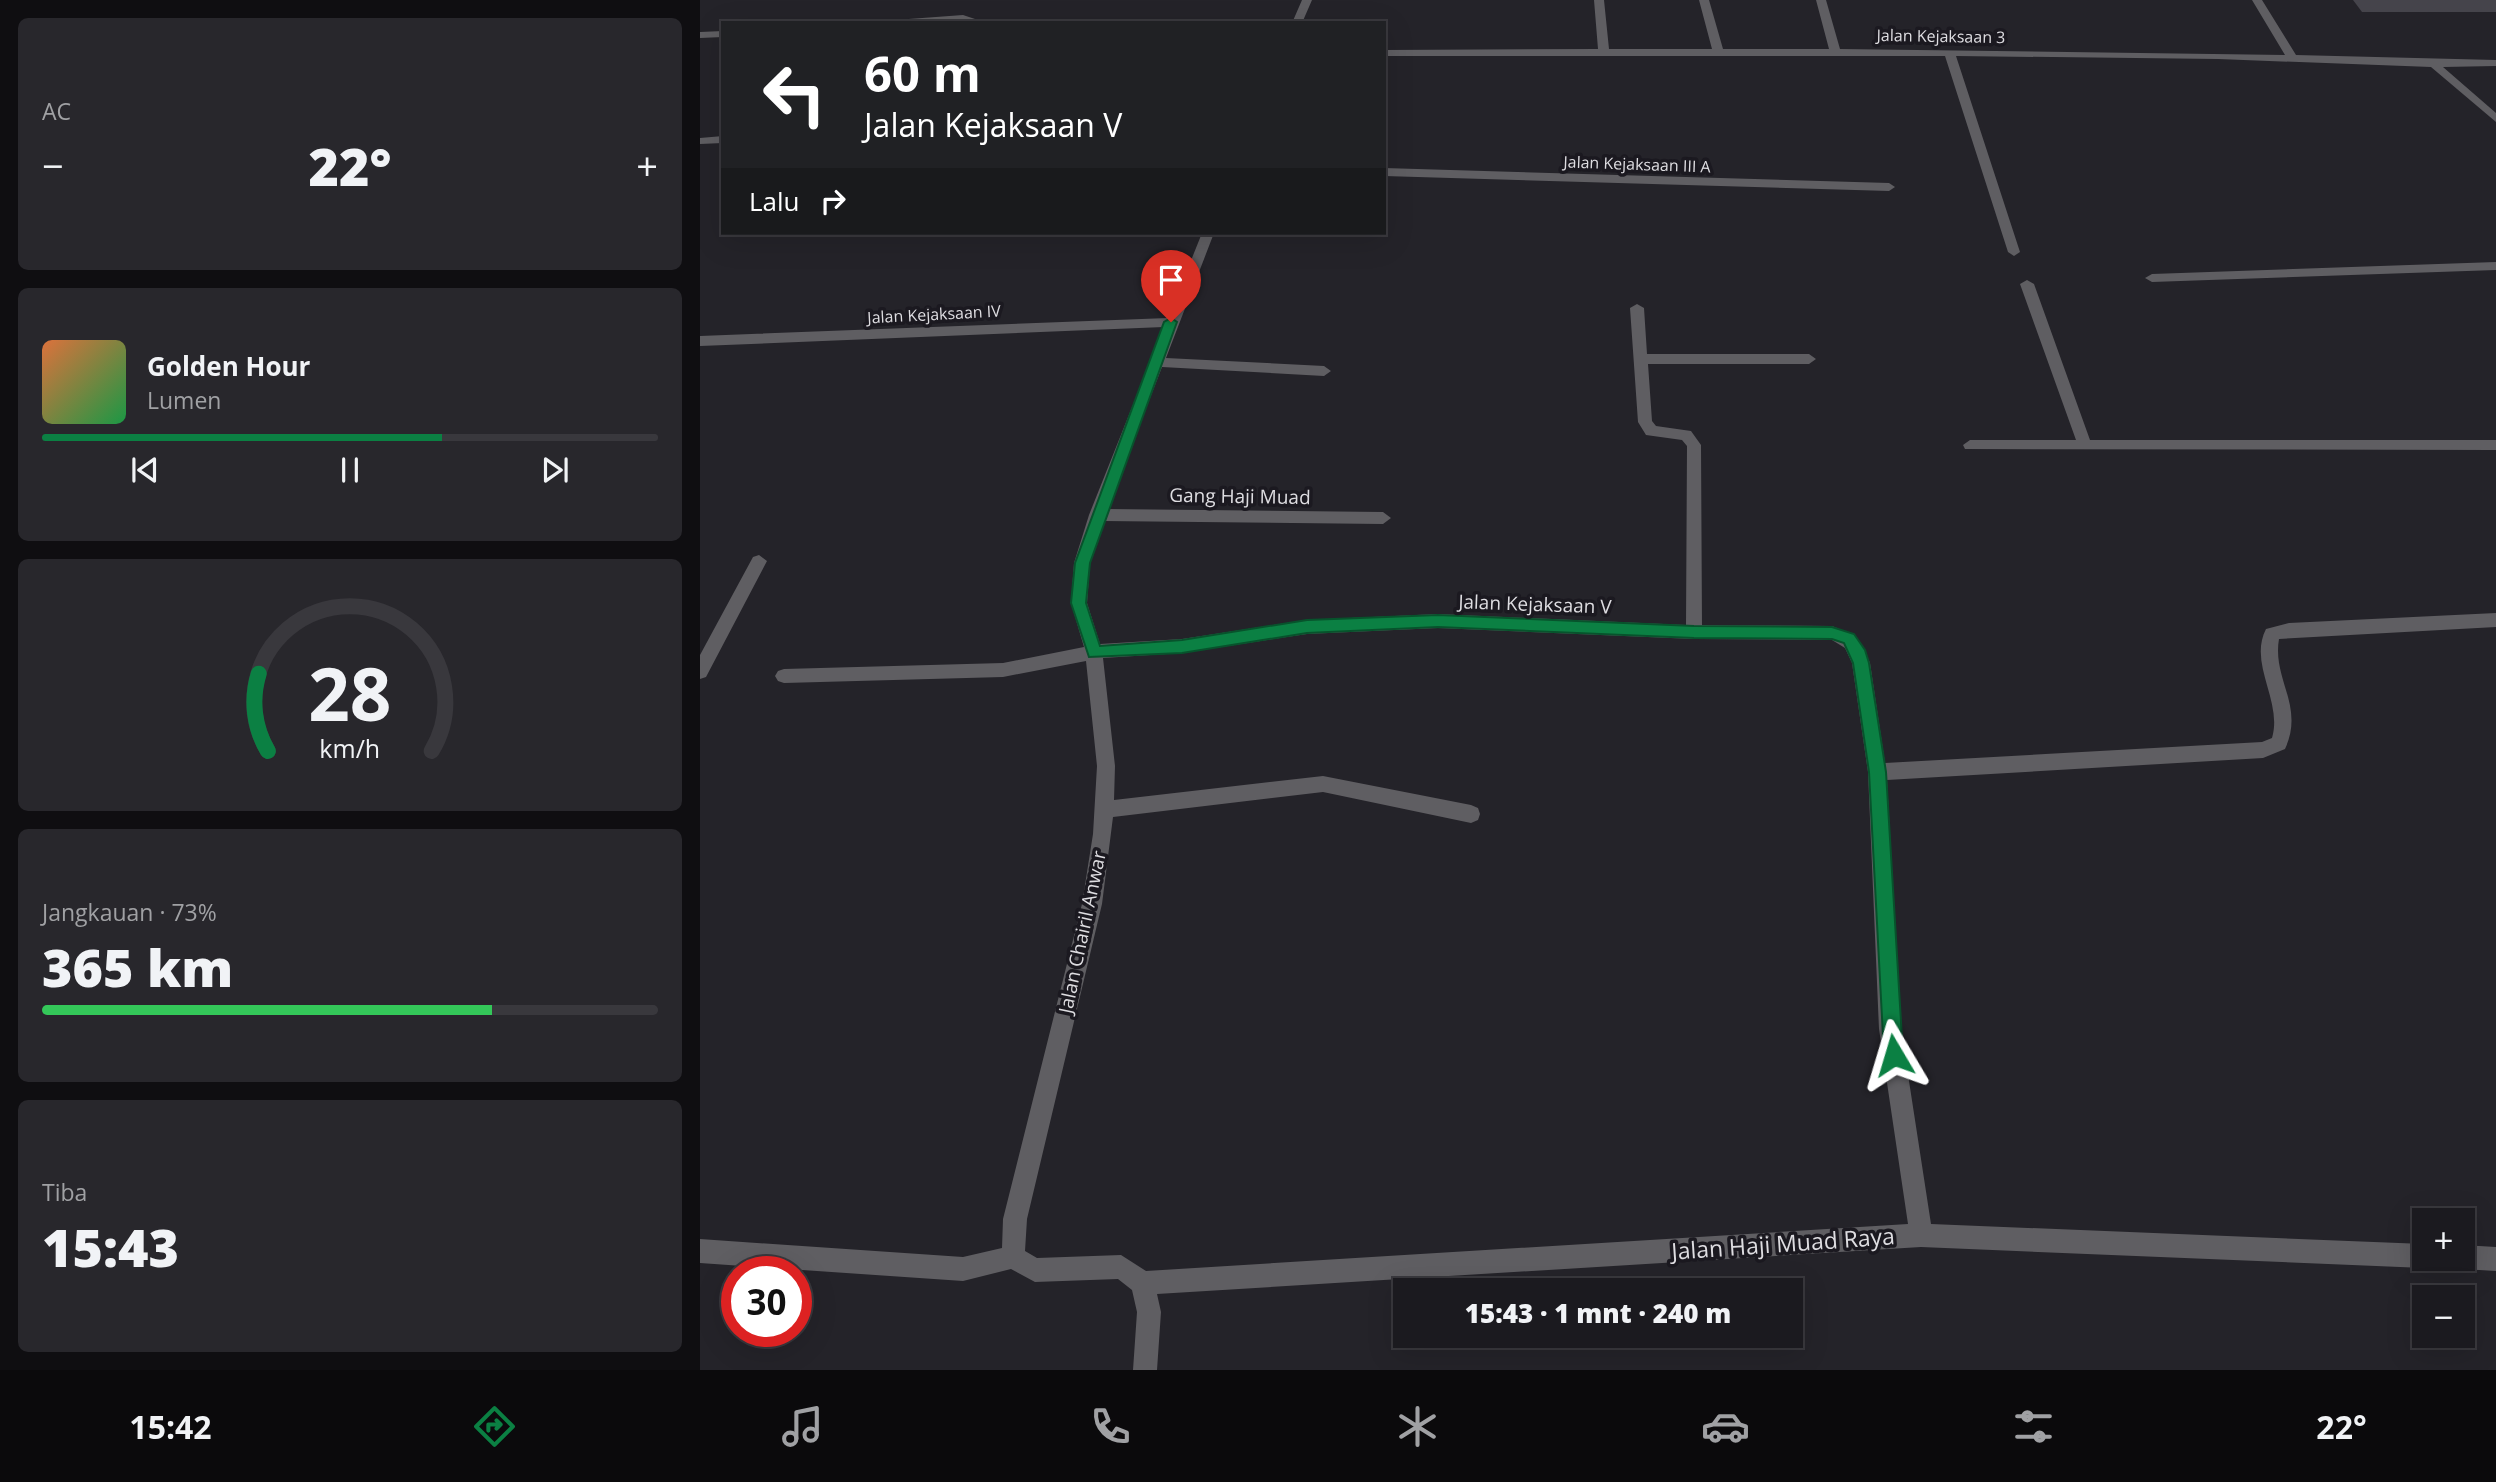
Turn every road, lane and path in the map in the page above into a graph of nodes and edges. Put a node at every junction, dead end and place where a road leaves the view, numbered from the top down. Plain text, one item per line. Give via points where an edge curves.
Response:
1 (1307, 0) edge
2 (1599, 0) edge
3 (1704, 0) edge
4 (1821, 0) edge
5 (2258, 0) edge
6 (928, 21) edge
7 (972, 21) edge
8 (1298, 21) edge
9 (721, 34) edge
10 (700, 35) edge
11 (1718, 51) junction
12 (1835, 51) junction
13 (1604, 52) junction
14 (1949, 52) junction
15 (1386, 53) edge
16 (2291, 56) junction
17 (2496, 64) edge
18 (2435, 65) junction
19 (2496, 119) edge
20 (721, 139) edge
21 (700, 141) edge
22 (1386, 172) edge
23 (1889, 187) dead end
24 (1207, 235) edge
25 (2014, 253) dead end
26 (2496, 267) edge
27 (2152, 278) dead end
28 (2027, 284) dead end
29 (1637, 309) dead end
30 (1171, 322) junction
31 (700, 341) edge
32 (1640, 359) junction
33 (1809, 359) dead end
34 (1156, 362) junction
35 (1324, 371) dead end
36 (2496, 444) edge
37 (1970, 445) dead end
38 (2085, 445) junction
39 (1097, 514) junction
40 (1382, 518) dead end
41 (759, 561) dead end
42 (2496, 620) edge
43 (1694, 632) junction
44 (1094, 652) junction
45 (700, 671) edge
46 (784, 676) dead end
47 (1877, 772) junction
48 (1104, 810) junction
49 (1471, 814) dead end
50 (1921, 1235) junction
51 (700, 1251) edge
52 (2412, 1255) edge
53 (1013, 1257) junction
54 (2475, 1258) edge
55 (2496, 1259) edge
56 (1143, 1283) junction
57 (1144, 1370) edge

1 - 8 street
2 - 13 street
3 - 11 street
4 - 12 street
5 - 16 street
6 - 7 street
9 - 10 street
11 - 12 street, Jalan Kejaksaan 3
11 - 13 street, Jalan Kejaksaan 3
12 - 14 street, Jalan Kejaksaan 3
13 - 15 street, Jalan Kejaksaan 3
14 - 16 street, Jalan Kejaksaan 3
14 - 25 street
16 - 18 street, Jalan Kejaksaan 3
17 - 18 street, Jalan Kejaksaan 3
18 - 19 street
20 - 21 street
22 - 23 street, Jalan Kejaksaan III A
24 - 30 street, Jalan Chairil Anwar
26 - 27 street
28 - 38 street
29 - 32 street
30 - 31 street, Jalan Kejaksaan IV
30 - 34 street, Jalan Chairil Anwar
32 - 33 street
32 - 43 street via 1647,428 1686,435 1694,445
34 - 35 street
34 - 39 street, Jalan Chairil Anwar
36 - 38 street
37 - 38 street
39 - 40 street, Gang Haji Muad
39 - 44 street, Jalan Chairil Anwar via 1082,563 1079,603
41 - 45 street
42 - 47 street via 2272,634 2268,646 2286,713 2285,732 2279,743 2263,750
43 - 44 street, Jalan Kejaksaan V via 1438,621 1307,626 1182,646
43 - 47 street, Jalan Kejaksaan V via 1832,633 1849,638 1861,663
44 - 46 street, Jalan Kejaksaan V via 1003,670
44 - 48 street, Jalan Chairil Anwar via 1106,766
47 - 50 street via 1890,1030
48 - 49 street via 1323,784
48 - 53 street, Jalan Chairil Anwar via 1092,904 1015,1219
50 - 52 street, Jalan Haji Muad Raya
50 - 56 street, Jalan Haji Muad Raya
51 - 53 street via 963,1269
53 - 56 street via 1035,1270 1121,1267
54 - 55 street
56 - 57 street via 1149,1312

